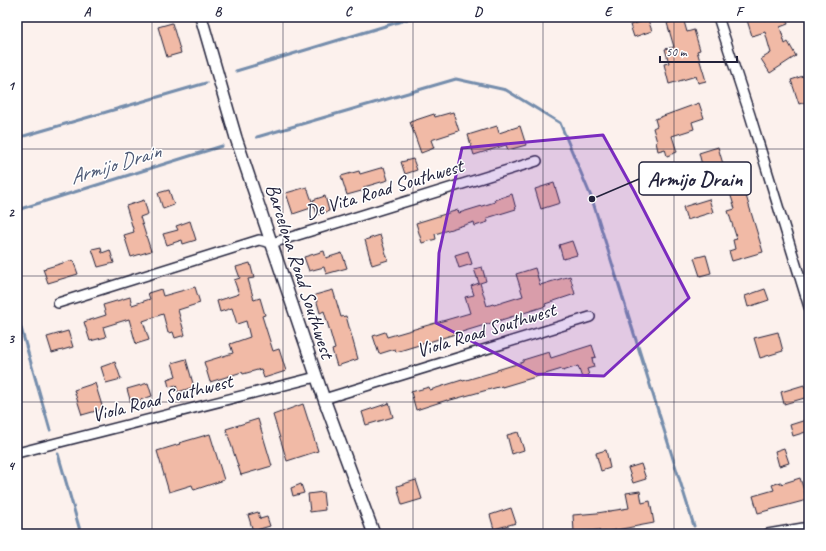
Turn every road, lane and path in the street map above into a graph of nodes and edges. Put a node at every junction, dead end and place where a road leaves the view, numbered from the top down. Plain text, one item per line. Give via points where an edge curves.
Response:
1 (201, 17) edge
2 (718, 17) edge
3 (537, 161) dead end
4 (272, 243) junction
5 (58, 303) dead end
6 (809, 307) edge
7 (590, 317) dead end
8 (316, 377) junction
9 (324, 399) junction
10 (17, 453) edge
11 (809, 528) edge
12 (374, 534) edge
13 (768, 534) edge

1 - 4 street, Barcelona Road Southwest via 236,138
2 - 6 street
3 - 4 street, De Vita Road Southwest
4 - 5 street, De Vita Road Southwest via 259,240
4 - 8 street, Barcelona Road Southwest
7 - 9 street, Viola Road Southwest
8 - 9 street, Barcelona Road Southwest
8 - 10 street, Viola Road Southwest
9 - 12 street, Barcelona Road Southwest
11 - 13 street

